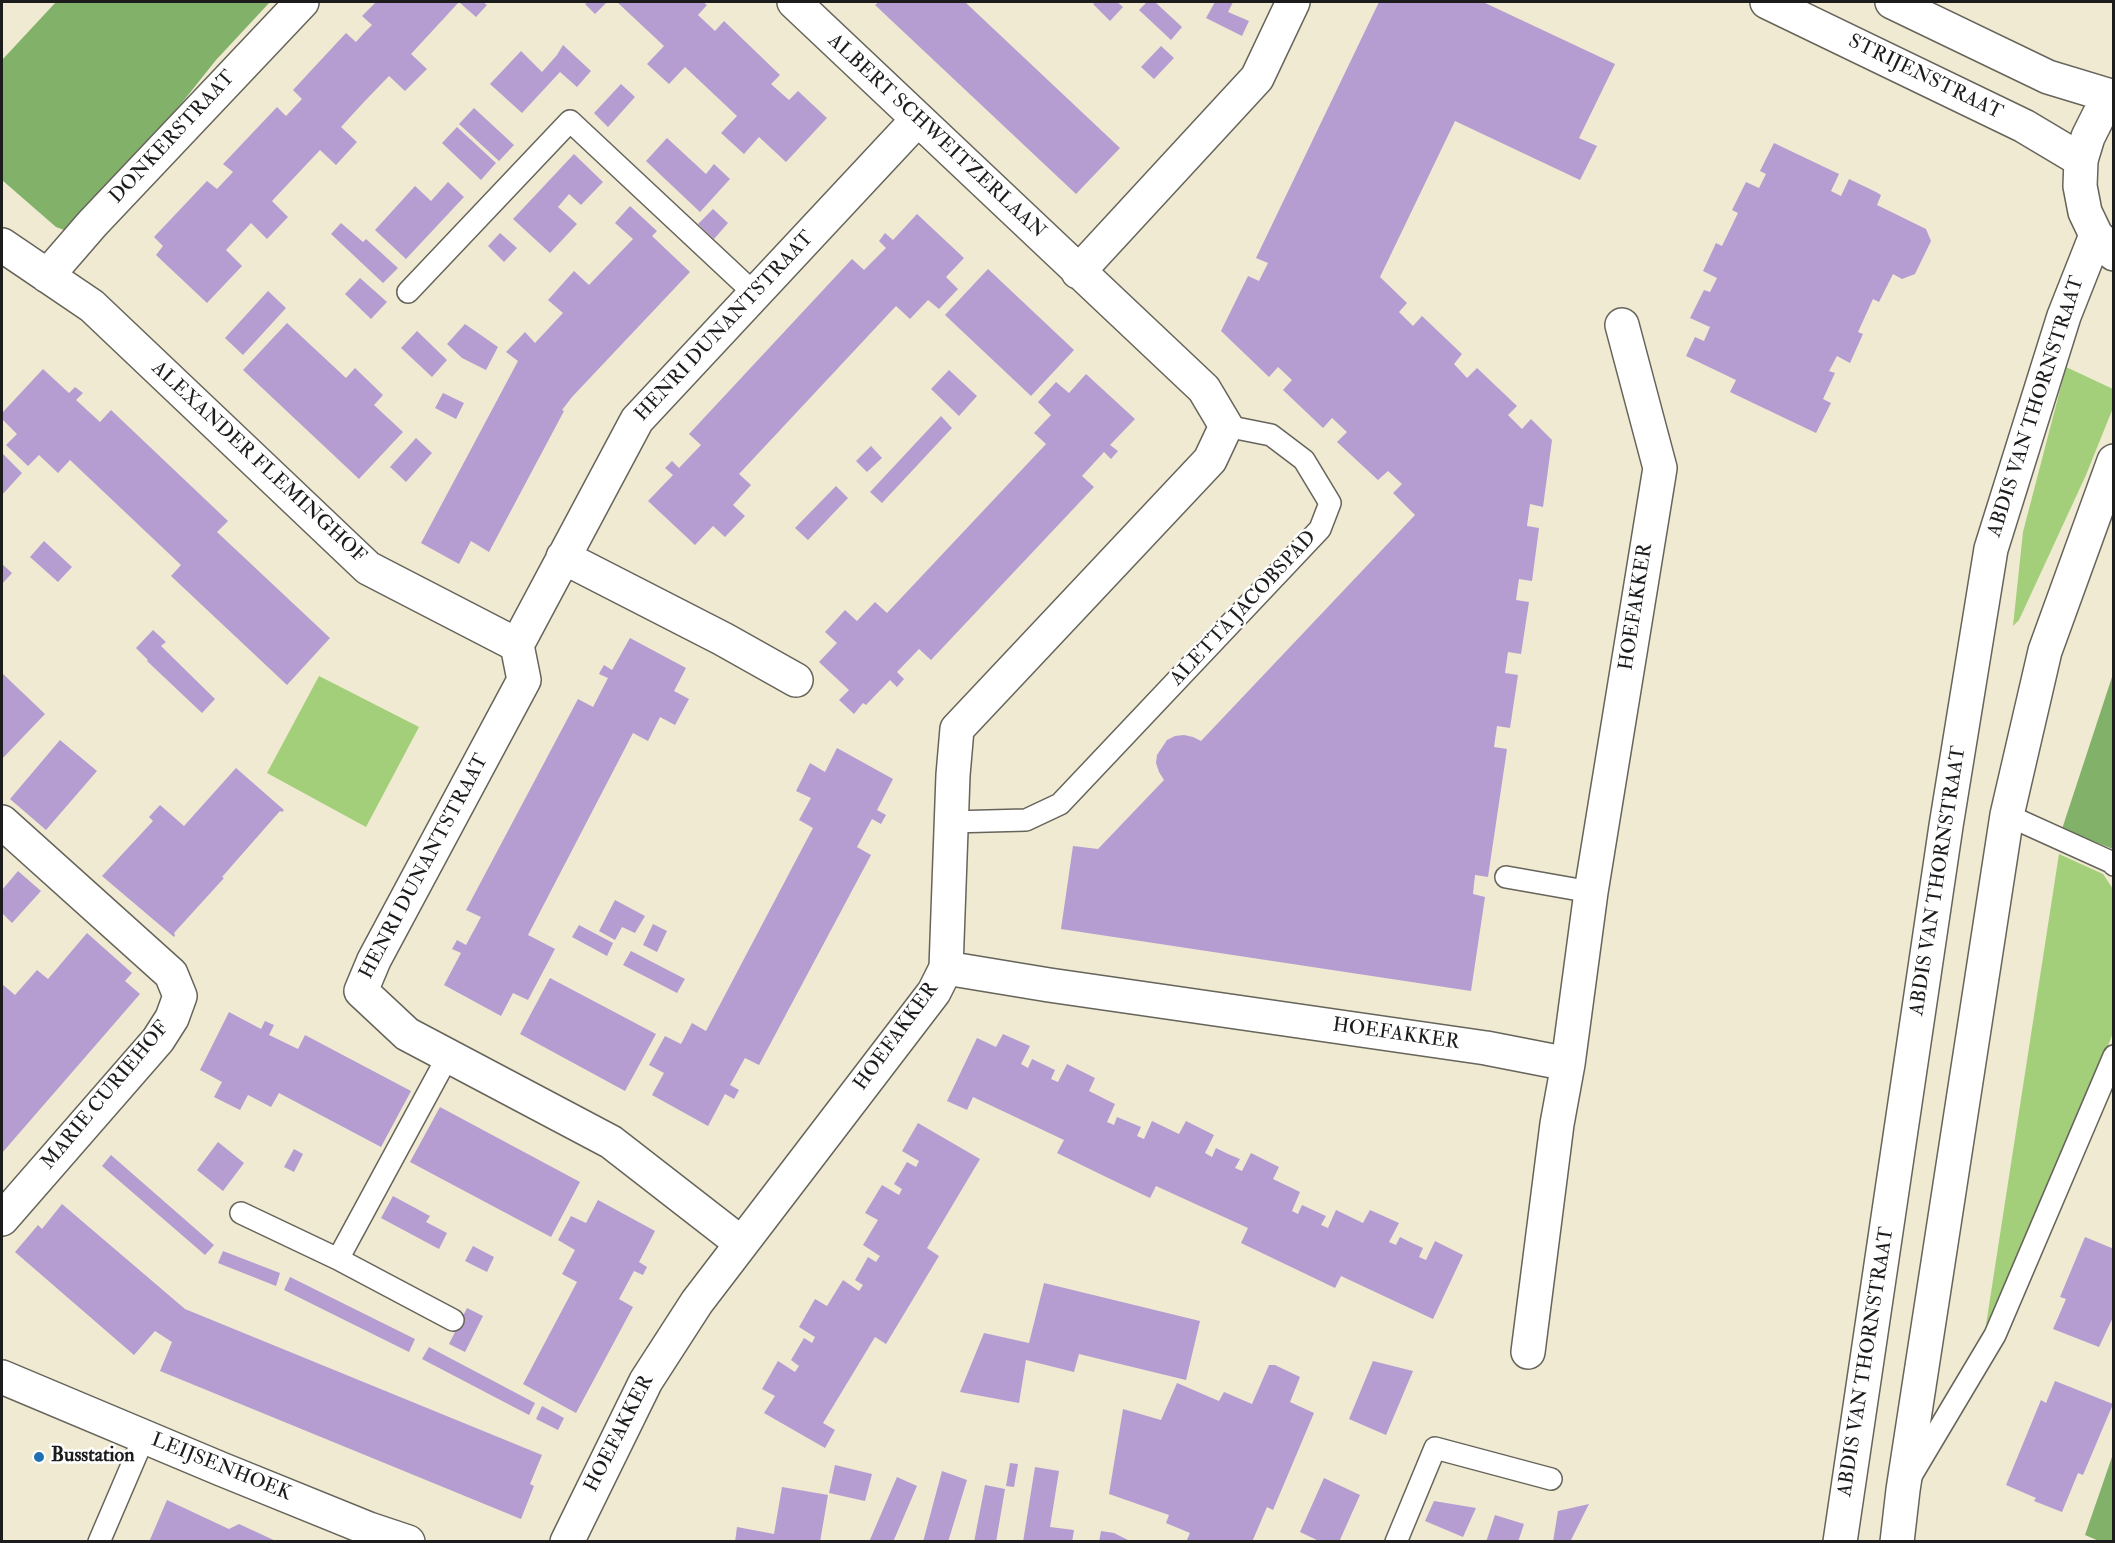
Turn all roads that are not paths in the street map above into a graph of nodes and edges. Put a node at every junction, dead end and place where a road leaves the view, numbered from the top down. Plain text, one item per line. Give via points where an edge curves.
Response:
1 (302, 2) edge
2 (794, 2) edge
3 (1293, 2) edge
4 (1767, 2) edge
5 (1892, 2) edge
6 (2114, 97) edge
7 (918, 119) junction
8 (2081, 160) junction
9 (2, 245) edge
10 (2105, 245) edge
11 (1078, 272) junction
12 (47, 276) junction
13 (408, 292) dead end
14 (754, 294) junction
15 (1622, 325) dead end
16 (1226, 426) junction
17 (2114, 461) edge
18 (563, 557) junction
19 (517, 645) junction
20 (796, 680) dead end
21 (2007, 815) junction
22 (2, 822) edge
23 (951, 822) junction
24 (2114, 865) edge
25 (1506, 877) dead end
26 (1592, 892) junction
27 (946, 968) junction
28 (448, 1056) junction
29 (2114, 1056) edge
30 (1568, 1064) junction
31 (241, 1213) dead end
32 (2, 1219) edge
33 (741, 1243) junction
34 (338, 1259) junction
35 (453, 1320) dead end
36 (1527, 1352) dead end
37 (2, 1377) edge
38 (144, 1437) junction
39 (1551, 1479) dead end
40 (1903, 1490) junction
41 (366, 1535) edge
42 (99, 1542) edge
43 (408, 1542) edge
44 (567, 1542) edge
45 (1396, 1542) edge
46 (1840, 1542) edge
47 (1897, 1542) edge

1 - 12 street, DONKERSTRAAT
2 - 7 street, ALBERT SCHWEITZERLAAN
3 - 11 street via 1257,78
4 - 8 street, STRIJENSTRAAT via 2024,126
5 - 6 street via 2048,77
6 - 8 street via 2095,122
7 - 11 street, ALBERT SCHWEITZERLAAN
7 - 14 street, HENRI DUNANTSTRAAT
8 - 10 street via 2085,212
9 - 12 street, ALEXANDER FLEMINGHOF
10 - 46 street, ABDIS VAN THORNSTRAAT via 2064,316 1991,549
11 - 16 street, ALBERT SCHWEITZERLAAN via 1204,389
12 - 19 street, ALEXANDER FLEMINGHOF via 92,306 368,568
13 - 14 lane via 570,121
14 - 18 street, HENRI DUNANTSTRAAT via 637,420
15 - 26 street, HOEFAKKER via 1660,468
16 - 23 street via 1210,460 957,729
16 - 23 lane, ALETTA JACOBSPAD via 1271,435 1304,460 1330,503 1320,529 1060,804 1026,820
17 - 21 street via 2046,651
18 - 19 street, HENRI DUNANTSTRAAT
18 - 20 street
19 - 28 street, HENRI DUNANTSTRAAT via 524,680 361,991 407,1034
21 - 24 lane
21 - 40 street
22 - 32 street, MARIE CURIEHOF via 171,974 180,996 158,1040
23 - 27 street
25 - 26 lane
26 - 30 street, HOEFAKKER
27 - 30 street, HOEFAKKER via 1486,1048
27 - 33 street, HOEFAKKER via 934,992
28 - 33 street, HENRI DUNANTSTRAAT via 610,1142
28 - 34 lane
29 - 40 lane via 1995,1335
30 - 36 street, HOEFAKKER
31 - 34 lane
33 - 44 street, HOEFAKKER via 646,1381
34 - 35 lane
37 - 38 street, LEIJSENHOEK
38 - 41 street, LEIJSENHOEK
38 - 42 lane
39 - 45 lane via 1435,1448
40 - 47 street
41 - 43 street, LEIJSENHOEK

